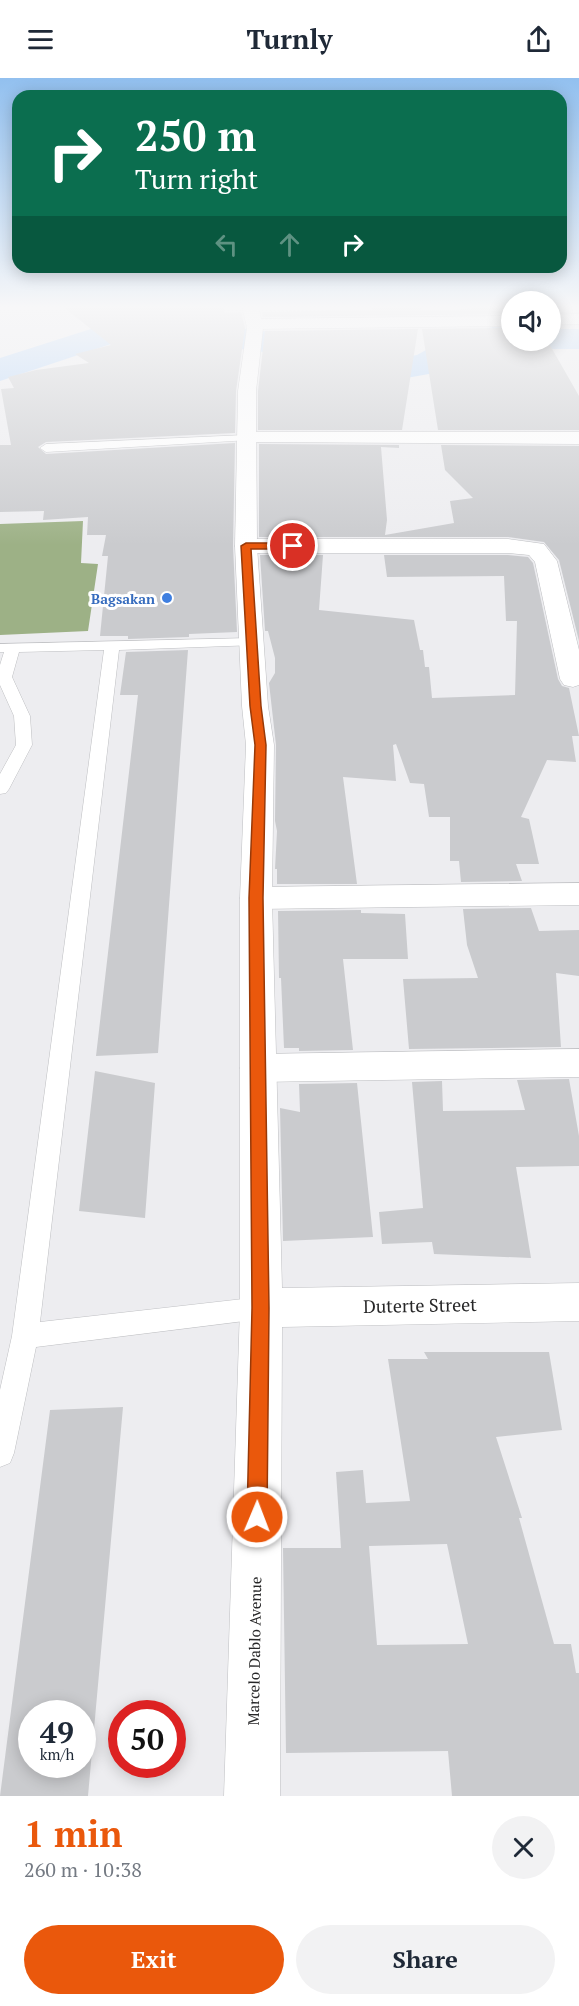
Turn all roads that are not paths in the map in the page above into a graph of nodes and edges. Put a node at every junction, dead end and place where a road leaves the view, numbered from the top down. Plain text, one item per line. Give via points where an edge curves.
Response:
1 (248, 385) edge
2 (246, 438) junction
3 (579, 438) edge
4 (46, 448) dead end
5 (246, 546) junction
6 (251, 642) junction
7 (112, 646) junction
8 (6, 648) edge
9 (573, 679) dead end
10 (0, 789) edge
11 (579, 894) edge
12 (256, 898) junction
13 (579, 1063) edge
14 (258, 1068) junction
15 (579, 1302) edge
16 (261, 1308) junction
17 (25, 1336) junction
18 (0, 1453) edge
19 (252, 1796) edge

1 - 2 street, Marcelo Dablo Avenue
2 - 3 street
2 - 4 lane
2 - 5 street, Marcelo Dablo Avenue
5 - 6 street, Marcelo Dablo Avenue
5 - 9 street via 536,549 546,561
6 - 7 lane
6 - 12 street, Marcelo Dablo Avenue via 260,745
7 - 8 lane
7 - 17 lane
8 - 10 lane via 4,677 21,716 24,745
11 - 12 street
12 - 14 street, Marcelo Dablo Avenue
13 - 14 street
14 - 16 street, Marcelo Dablo Avenue
15 - 16 street, Duterte Street
16 - 17 lane
16 - 19 street, Marcelo Dablo Avenue
17 - 18 lane

